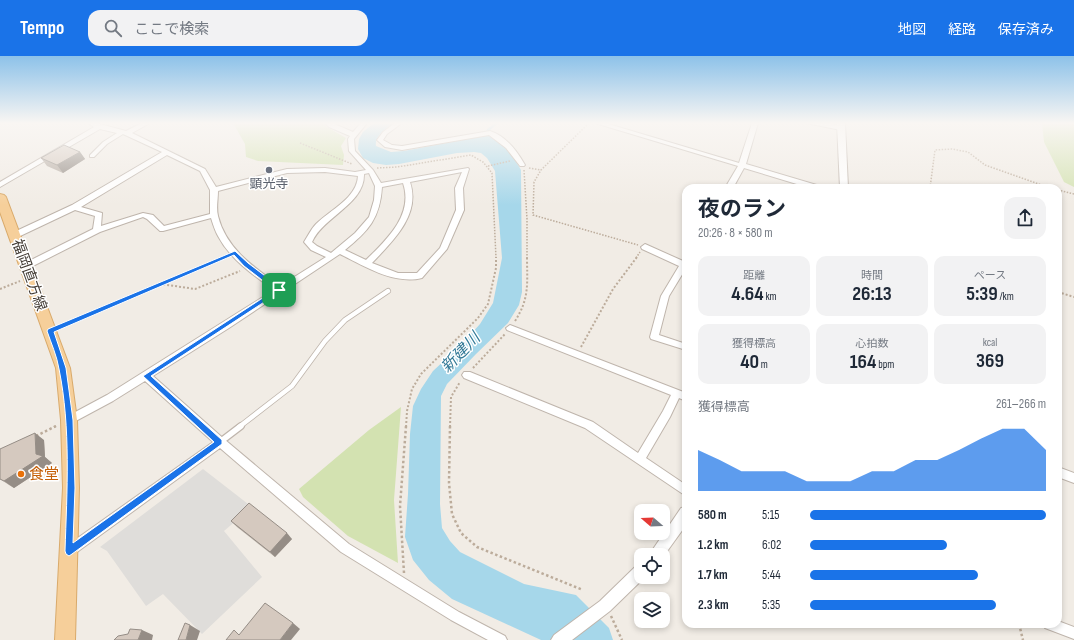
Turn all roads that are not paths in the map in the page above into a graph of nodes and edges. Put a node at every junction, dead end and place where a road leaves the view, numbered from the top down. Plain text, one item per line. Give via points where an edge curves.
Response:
1 (59, 150) edge
2 (98, 150) edge
3 (162, 150) edge
4 (352, 150) edge
5 (511, 150) edge
6 (691, 150) edge
7 (747, 150) edge
8 (842, 150) edge
9 (166, 152) junction
10 (92, 156) dead end
11 (522, 165) road end
12 (742, 165) junction
13 (371, 171) junction
14 (361, 173) junction
15 (406, 181) junction
16 (731, 184) edge
17 (805, 184) edge
18 (844, 184) edge
19 (0, 185) edge
20 (379, 186) junction
21 (214, 190) junction
22 (0, 197) edge
23 (75, 207) junction
24 (214, 215) junction
25 (97, 230) junction
26 (15, 235) junction
27 (645, 247) road end
28 (340, 250) junction
29 (331, 256) junction
30 (682, 262) edge
31 (367, 264) junction
32 (682, 268) edge
33 (28, 272) junction
34 (279, 290) junction
35 (388, 291) dead end
36 (510, 328) road end
37 (682, 346) edge
38 (467, 375) road end
39 (146, 376) junction
40 (681, 395) edge
41 (69, 420) junction
42 (220, 442) junction
43 (640, 459) junction
44 (1062, 474) edge
45 (1074, 478) edge
46 (682, 488) edge
47 (682, 519) edge
48 (661, 548) edge
49 (69, 551) junction
50 (634, 578) edge
51 (1060, 628) edge
52 (1074, 633) edge
53 (65, 640) edge
54 (502, 640) edge
55 (559, 640) edge

1 - 19 street
2 - 10 street
3 - 9 street
4 - 13 street
5 - 11 street
6 - 12 street
7 - 12 street
8 - 18 street
9 - 21 street via 203,170
9 - 23 street
12 - 16 street
12 - 17 street
13 - 14 street
13 - 20 street
14 - 21 street via 325,170 287,171
14 - 29 street via 360,185 354,194 321,223 308,242 314,248
15 - 20 street
15 - 31 street via 410,193 402,223 391,239
15 - 31 street via 466,169 459,188 460,210 443,249 418,276 397,276
20 - 28 street via 378,200 372,218 358,235
21 - 24 street
22 - 26 main road, 福岡直方線
23 - 25 street via 99,215
23 - 26 street
24 - 25 street via 163,229 144,215
24 - 34 street via 227,244 249,267
25 - 33 street
26 - 33 main road, 福岡直方線
27 - 30 street
28 - 29 street
28 - 31 street
29 - 34 street
32 - 37 street via 665,296 654,337
33 - 41 main road, 福岡直方線 via 63,368
34 - 39 street
35 - 42 lane via 345,320 325,341 292,386
36 - 40 street
38 - 43 street via 590,425
39 - 41 street
39 - 42 street
40 - 43 street
41 - 49 main road, 福岡直方線
42 - 49 street
42 - 54 street via 345,548 455,616
43 - 46 street
44 - 45 street
47 - 48 street
49 - 53 main road, 福岡直方線
50 - 55 street via 605,606
51 - 52 street

